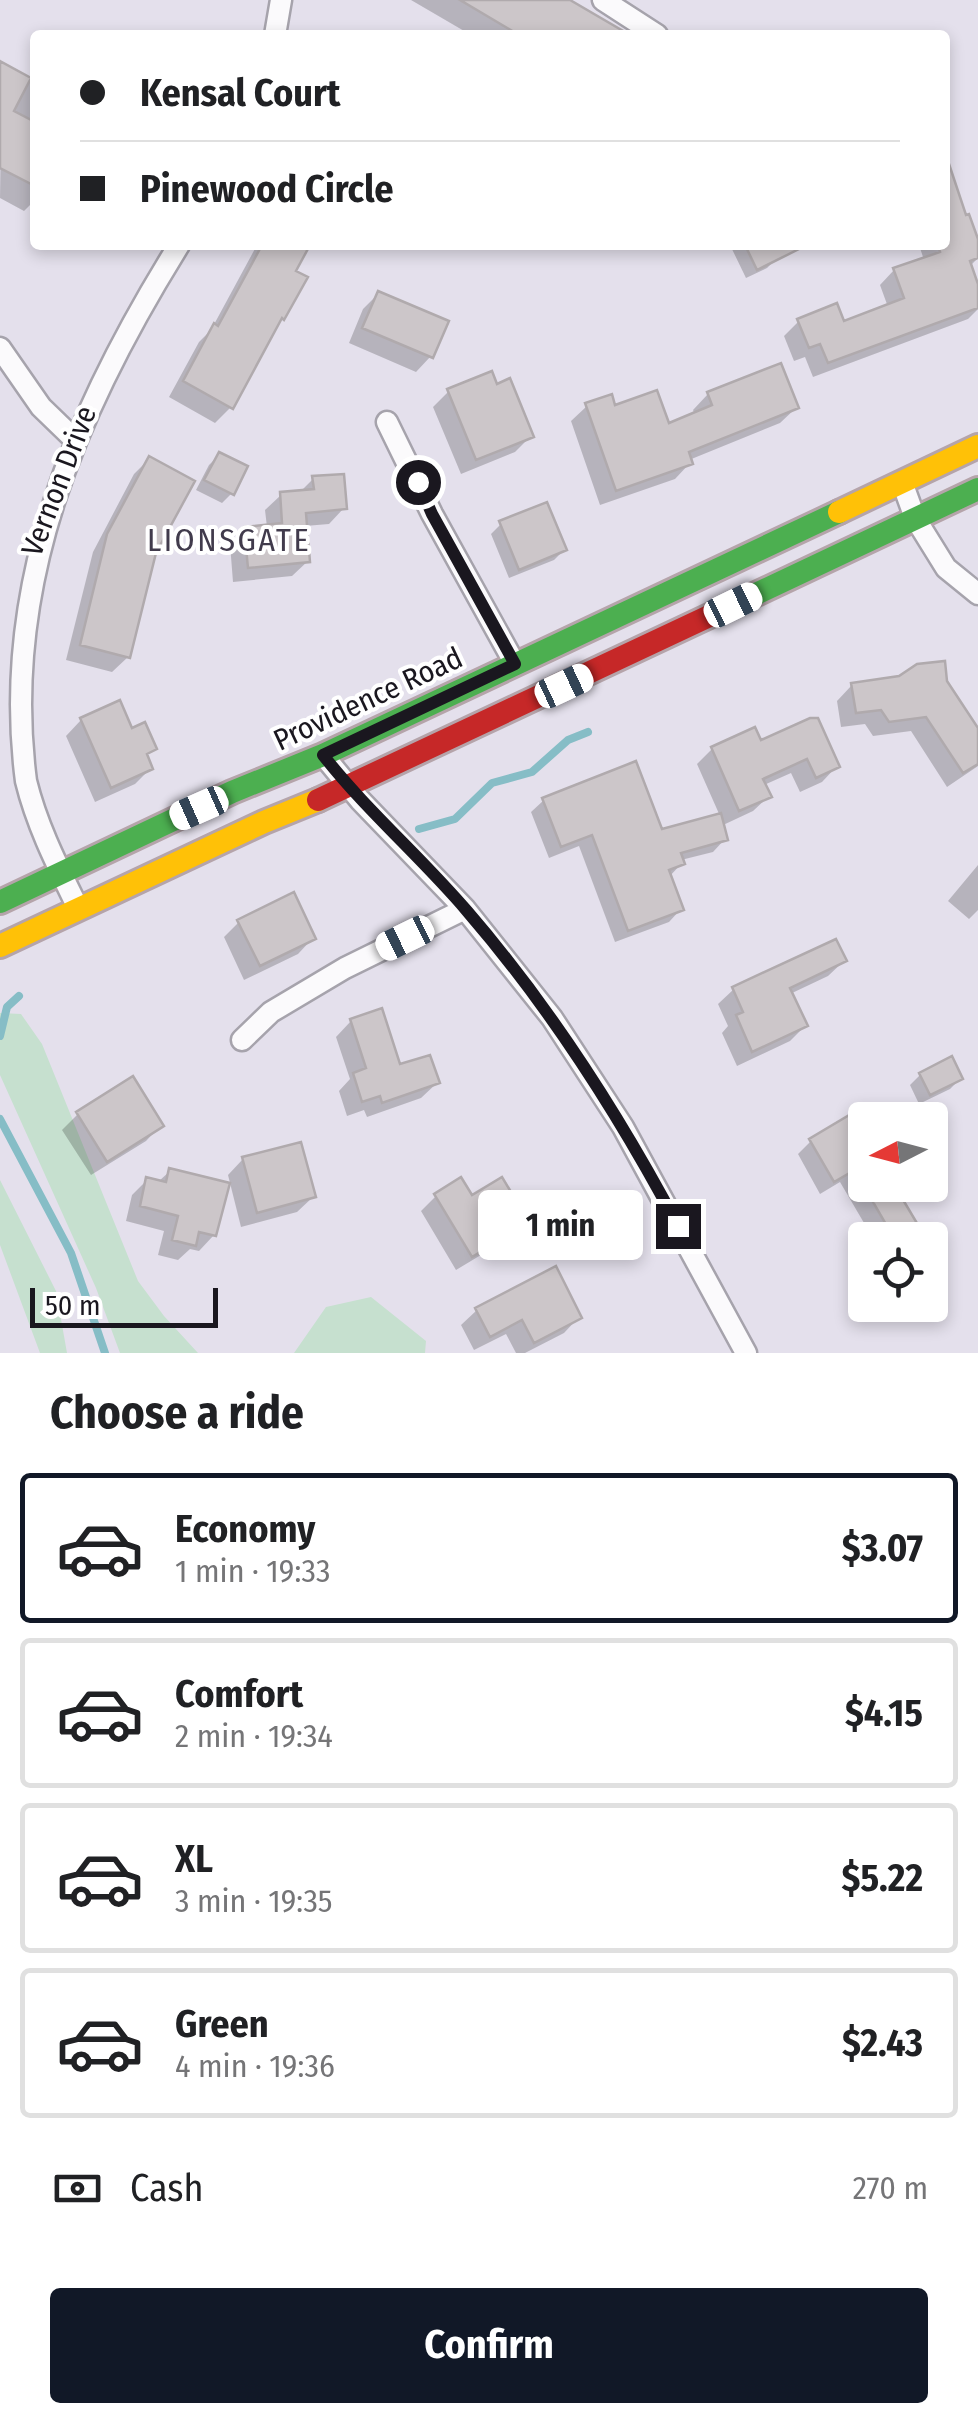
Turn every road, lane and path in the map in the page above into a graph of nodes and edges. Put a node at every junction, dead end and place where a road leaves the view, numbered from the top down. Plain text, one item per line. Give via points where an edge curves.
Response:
1 (281, 0) edge
2 (603, 0) edge
3 (276, 30) edge
4 (649, 30) edge
5 (176, 250) edge
6 (0, 348) edge
7 (387, 422) dead end
8 (72, 438) junction
9 (978, 446) edge
10 (902, 482) junction
11 (978, 488) edge
12 (915, 518) junction
13 (978, 594) edge
14 (515, 664) junction
15 (323, 755) junction
16 (348, 787) junction
17 (60, 873) junction
18 (0, 902) edge
19 (78, 908) junction
20 (465, 908) junction
21 (0, 946) edge
22 (242, 1040) dead end
23 (746, 1353) edge

1 - 3 street
2 - 4 street
5 - 8 street, Vernon Drive
6 - 8 street
7 - 14 street
8 - 17 street, Vernon Drive via 32,544 13,665 27,784
9 - 10 main road, Providence Road
10 - 12 street
10 - 14 main road, Providence Road
11 - 12 main road
12 - 13 street via 946,568
12 - 16 main road
14 - 15 main road, Providence Road
15 - 16 street
15 - 17 main road, Providence Road
16 - 19 main road
16 - 20 street
17 - 18 main road, Providence Road
17 - 19 street, Vernon Drive
19 - 21 main road
20 - 22 street via 344,968 272,1012
20 - 23 street via 552,1018 622,1127

